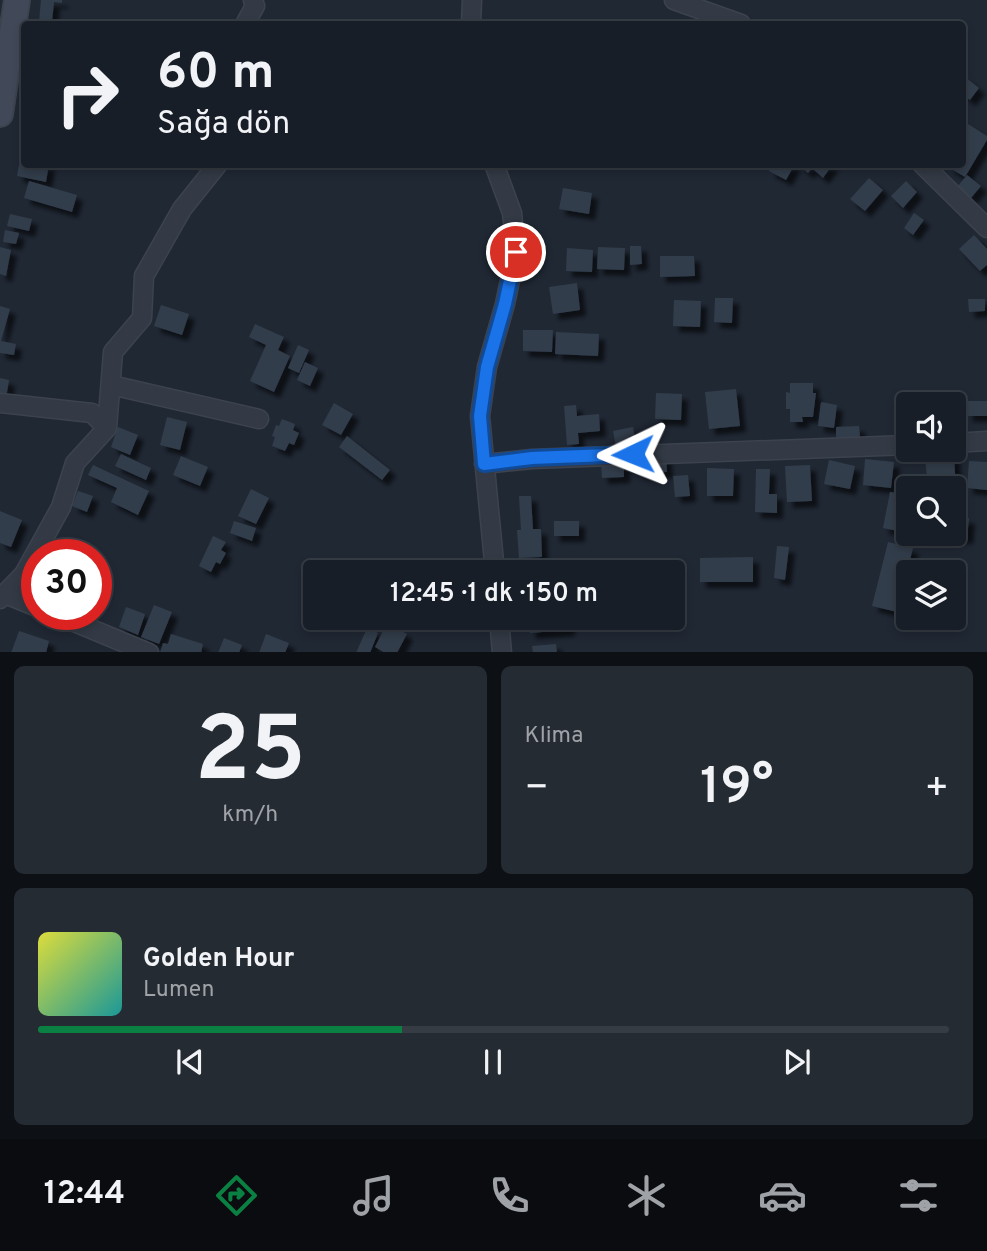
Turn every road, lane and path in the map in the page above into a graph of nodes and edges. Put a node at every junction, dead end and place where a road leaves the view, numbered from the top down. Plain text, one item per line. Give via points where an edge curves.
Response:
1 (17, 0) edge
2 (253, 0) edge
3 (472, 0) edge
4 (674, 0) edge
5 (248, 21) edge
6 (471, 21) edge
7 (733, 21) edge
8 (0, 114) edge
9 (215, 168) edge
10 (495, 168) edge
11 (926, 168) edge
12 (987, 228) edge
13 (111, 385) junction
14 (0, 402) edge
15 (260, 419) dead end
16 (107, 428) junction
17 (987, 441) edge
18 (966, 442) edge
19 (896, 445) edge
20 (484, 464) junction
21 (494, 560) edge
22 (2, 596) edge
23 (21, 602) edge
24 (94, 630) edge
25 (500, 630) edge
26 (147, 652) edge
27 (502, 652) edge

1 - 8 street
2 - 5 street
3 - 6 street
4 - 7 street
9 - 13 street via 182,209 144,276 142,318 113,352
10 - 20 street via 512,213 516,252 487,367 480,416
11 - 12 street
13 - 15 street
13 - 16 street
14 - 16 street via 92,413
16 - 22 street via 75,463 61,507 24,574
17 - 18 street
19 - 20 street via 532,458
20 - 21 street
22 - 23 street
24 - 26 street
25 - 27 street

